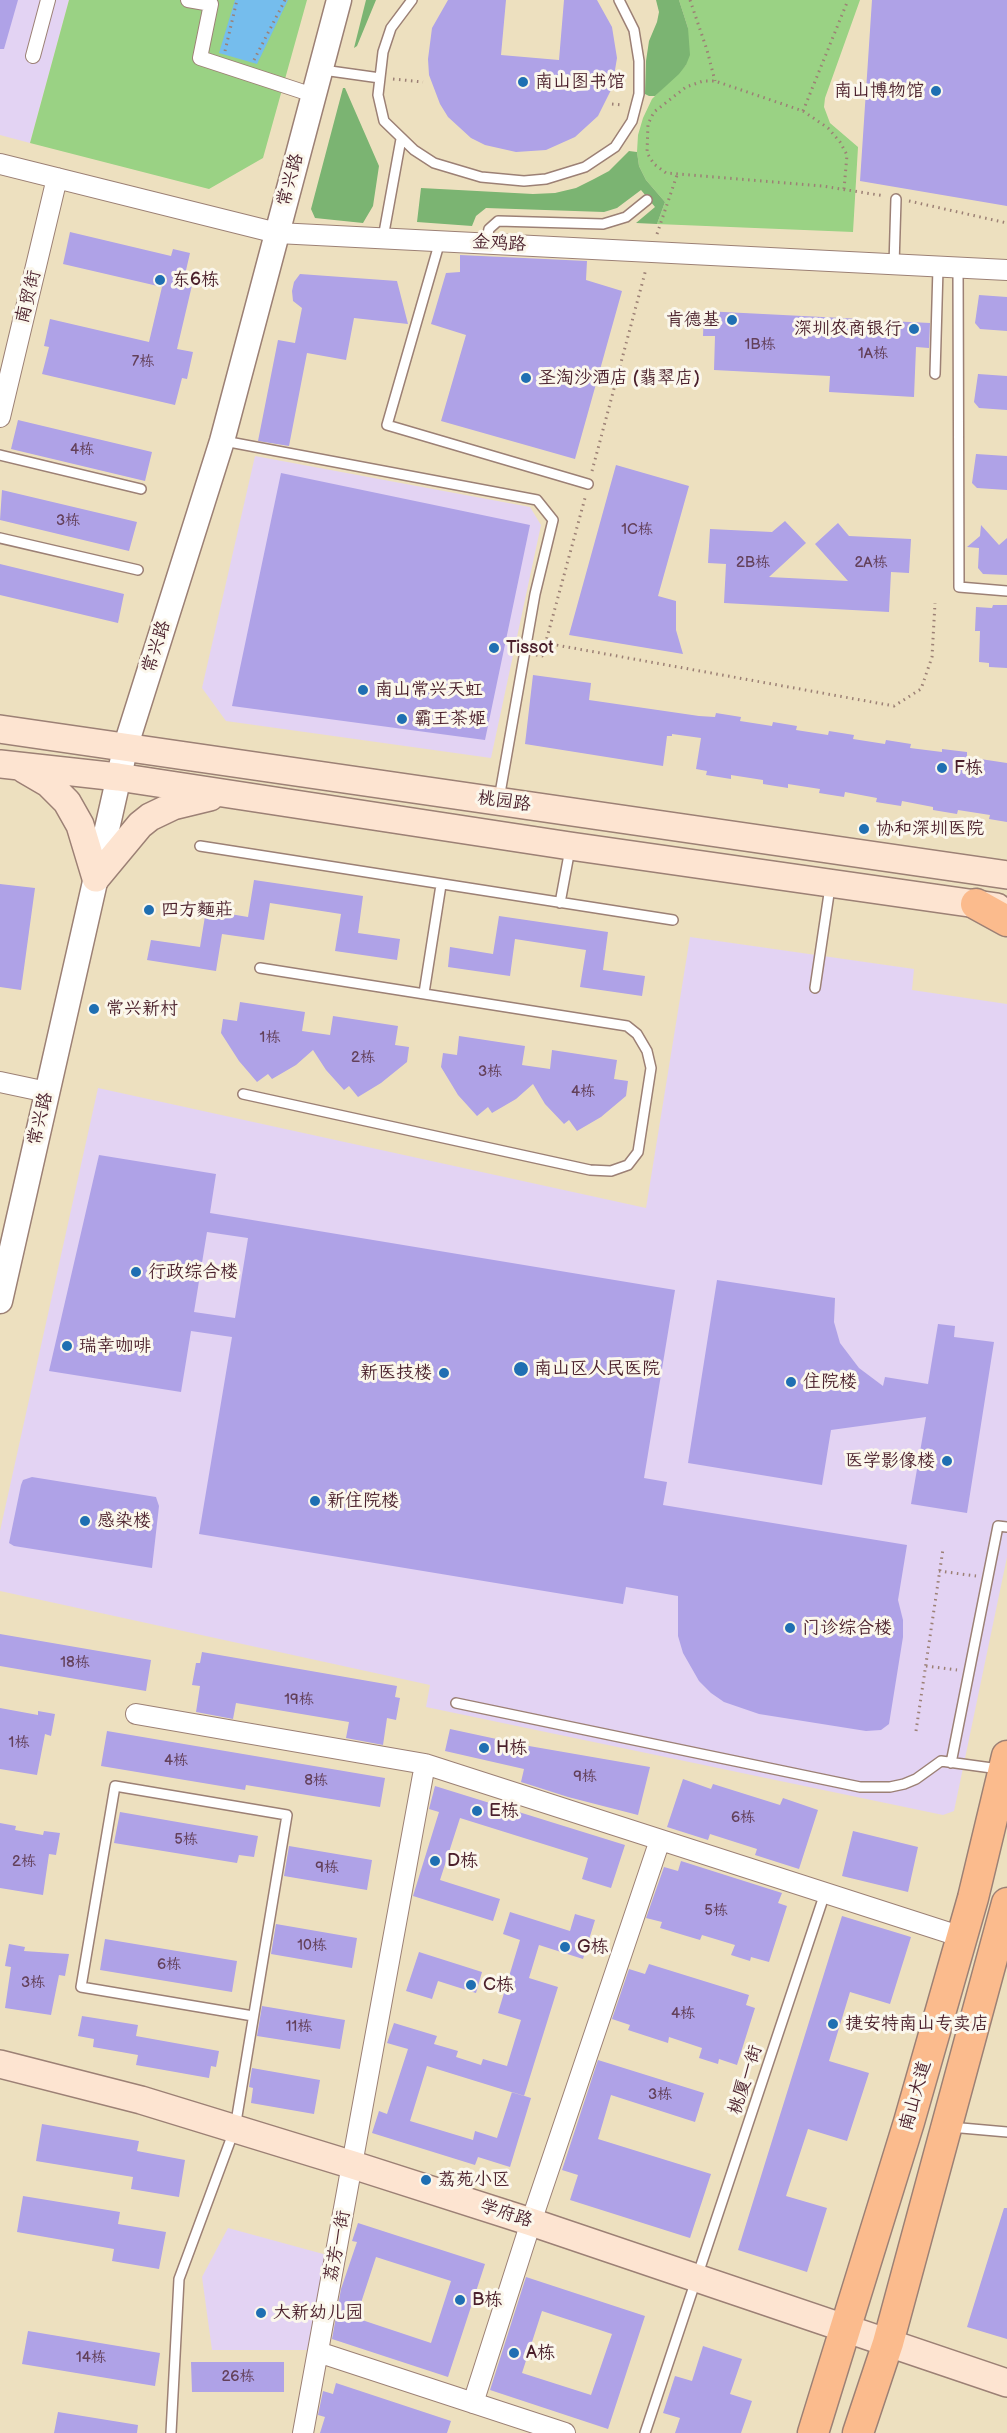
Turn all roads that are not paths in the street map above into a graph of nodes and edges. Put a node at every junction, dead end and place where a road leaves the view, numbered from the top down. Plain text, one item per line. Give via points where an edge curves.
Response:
1 (48, 0) edge
2 (188, 0) edge
3 (339, 0) edge
4 (412, 0) edge
5 (619, 0) edge
6 (33, 56) dead end
7 (320, 70) junction
8 (380, 78) junction
9 (314, 95) junction
10 (401, 139) junction
11 (0, 164) edge
12 (57, 178) junction
13 (897, 199) road end
14 (647, 200) dead end
15 (277, 233) junction
16 (383, 238) junction
17 (440, 241) junction
18 (486, 244) junction
19 (894, 266) junction
20 (938, 268) junction
21 (958, 268) junction
22 (1007, 270) edge
23 (935, 374) dead end
24 (0, 417) edge
25 (222, 441) junction
26 (0, 455) edge
27 (588, 484) road end
28 (141, 489) dead end
29 (0, 538) edge
30 (138, 570) dead end
31 (1007, 591) edge
32 (0, 729) edge
33 (126, 745) junction
34 (5, 764) edge
35 (118, 777) junction
36 (225, 794) junction
37 (499, 801) junction
38 (200, 846) dead end
39 (570, 846) junction
40 (1007, 875) edge
41 (96, 878) junction
42 (831, 884) junction
43 (441, 885) junction
44 (560, 903) junction
45 (976, 904) junction
46 (1007, 908) edge
47 (673, 920) dead end
48 (1007, 921) edge
49 (260, 968) dead end
50 (815, 988) dead end
51 (424, 993) junction
52 (0, 1082) edge
53 (47, 1092) junction
54 (243, 1094) dead end
55 (0, 1301) edge
56 (1007, 1527) edge
57 (456, 1703) dead end
58 (136, 1714) dead end
59 (951, 1762) junction
60 (1006, 1763) edge
61 (425, 1764) junction
62 (660, 1840) junction
63 (825, 1893) junction
64 (1006, 1909) edge
65 (962, 1937) junction
66 (253, 2016) junction
67 (0, 2064) edge
68 (948, 2127) junction
69 (235, 2128) junction
70 (1007, 2132) edge
71 (353, 2165) junction
72 (531, 2222) junction
73 (697, 2278) junction
74 (845, 2328) junction
75 (888, 2343) junction
76 (318, 2352) junction
77 (1007, 2383) edge
78 (473, 2403) junction
79 (171, 2433) edge
80 (303, 2433) edge
81 (565, 2433) edge
82 (645, 2433) edge
83 (813, 2433) edge
84 (858, 2433) edge

1 - 6 street
2 - 9 street via 210,4 200,58
3 - 7 street, 常兴路
4 - 8 lane via 398,16 387,39
5 - 10 lane via 634,30 639,94 625,135 602,157 546,180 506,181 434,163
7 - 8 lane
7 - 9 street, 常兴路
8 - 10 lane via 381,113
9 - 15 street, 常兴路
10 - 16 lane
11 - 12 street, 金鸡路
12 - 15 street, 金鸡路
12 - 24 street, 南贸街
13 - 19 lane
14 - 18 lane via 626,217 603,224 498,221 489,229
15 - 16 street, 金鸡路
15 - 25 street, 常兴路
16 - 17 street, 金鸡路
17 - 18 street, 金鸡路
17 - 27 lane via 387,424
18 - 19 street, 金鸡路
19 - 20 street, 金鸡路
20 - 21 street, 金鸡路
20 - 23 lane
21 - 22 street, 金鸡路
21 - 31 lane via 958,587
25 - 33 street, 常兴路
25 - 37 lane via 537,500 553,520 535,594
26 - 28 lane
29 - 30 lane
32 - 33 main road, 桃园路
33 - 35 street, 常兴路
33 - 37 main road, 桃园路
34 - 35 main road, 桃园路
34 - 41 main road via 36,775 67,802 80,825
35 - 36 main road, 桃园路
35 - 41 street, 常兴路
36 - 39 main road, 桃园路
36 - 41 main road via 173,806 150,817
37 - 40 main road, 桃园路
38 - 43 lane
39 - 42 main road, 桃园路
39 - 44 lane
41 - 53 street, 常兴路
42 - 45 main road, 桃园路
42 - 50 lane
43 - 44 lane
43 - 51 lane
44 - 47 lane
45 - 46 main road, 桃园路
45 - 48 main road
49 - 51 lane
51 - 54 lane via 627,1026 632,1030 647,1051 651,1068 638,1152 628,1166 611,1171 590,1170
52 - 53 street
53 - 55 street, 常兴路
56 - 59 lane via 998,1526
57 - 59 lane via 860,1787 904,1784 941,1761
58 - 61 street
59 - 60 lane
60 - 65 main road, 南山大道
61 - 62 street
61 - 71 street, 荔芳一街
62 - 63 street
62 - 72 street
63 - 65 street
63 - 73 lane, 桃厦一街
64 - 68 main road
65 - 74 main road, 南山大道
66 - 66 lane via 81,1987 115,1786 287,1815
66 - 69 lane
67 - 69 main road, 学府路
68 - 70 lane
68 - 75 main road
69 - 71 main road, 学府路
69 - 79 lane via 179,2279
71 - 72 main road, 学府路
71 - 76 street, 荔芳一街
72 - 73 main road, 学府路
72 - 78 street
73 - 74 main road, 学府路
73 - 82 lane, 桃厦一街
74 - 75 main road, 学府路
74 - 83 main road, 南山大道
75 - 77 main road, 学府路
75 - 84 main road
76 - 78 street
76 - 80 street, 荔芳一街
78 - 81 street

